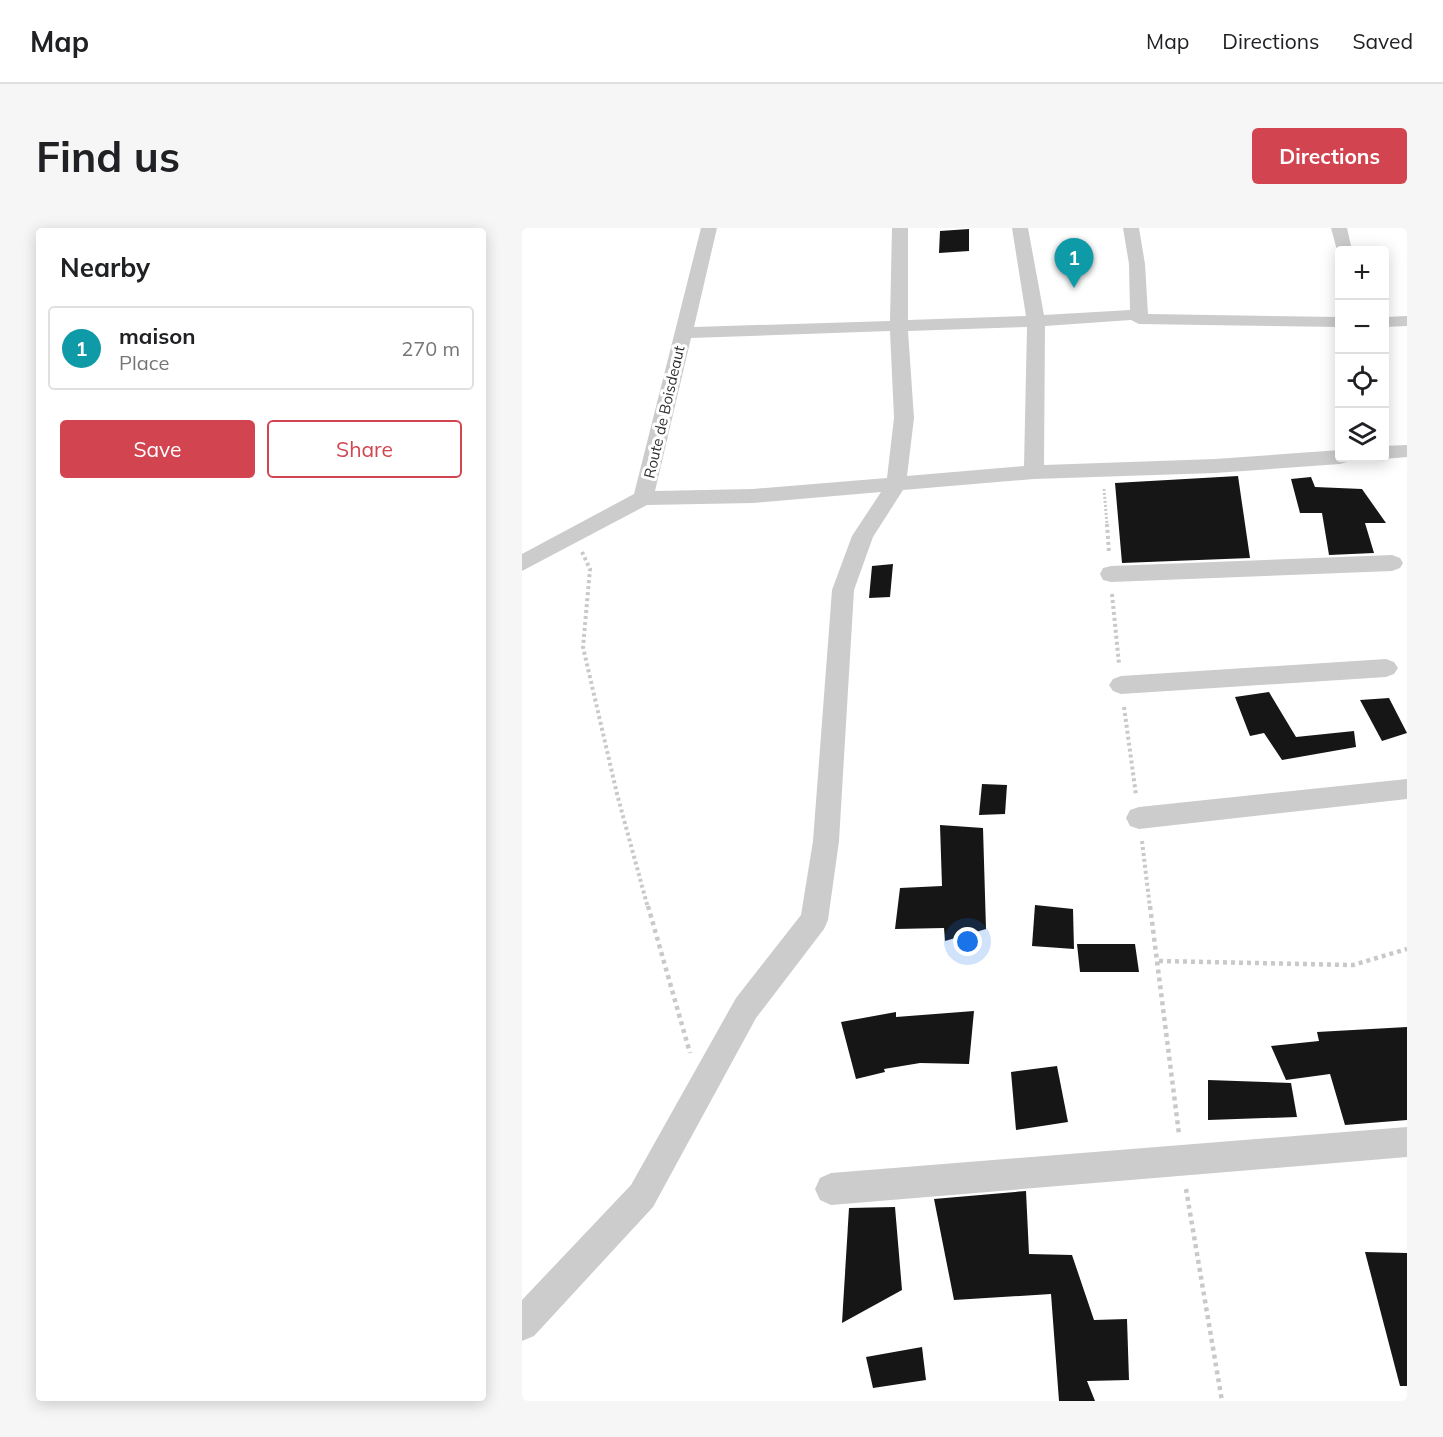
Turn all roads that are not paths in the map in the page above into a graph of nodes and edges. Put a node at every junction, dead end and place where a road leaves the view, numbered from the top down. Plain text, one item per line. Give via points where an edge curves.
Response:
1 (709, 228) edge
2 (900, 228) edge
3 (1020, 228) edge
4 (1131, 228) edge
5 (1339, 228) edge
6 (1343, 246) edge
7 (1131, 315) dead end
8 (1036, 321) junction
9 (1407, 321) edge
10 (1335, 322) edge
11 (1389, 322) edge
12 (899, 326) junction
13 (682, 333) junction
14 (1407, 451) edge
15 (1389, 453) edge
16 (1335, 457) edge
17 (1034, 472) junction
18 (896, 485) junction
19 (643, 498) junction
20 (522, 563) edge
21 (1392, 563) dead end
22 (1111, 574) road end
23 (1386, 668) dead end
24 (1121, 685) road end
25 (1407, 789) edge
26 (1139, 818) road end
27 (1407, 1142) edge
28 (831, 1189) dead end
29 (522, 1324) edge

1 - 13 street, Route de Boisdeaut
2 - 12 street
3 - 8 street
4 - 10 street via 1139,319
5 - 6 street
7 - 8 street
8 - 12 street
8 - 17 street
9 - 11 street
12 - 13 street
12 - 18 street via 904,418
13 - 19 street, Route de Boisdeaut
14 - 15 street
16 - 17 street
17 - 18 street
18 - 19 street via 753,496
18 - 29 street via 863,536 843,590 826,841 814,920 746,1008 642,1196
19 - 20 street, Route de Boisdeaut
21 - 22 street
23 - 24 street
25 - 26 street
27 - 28 street

